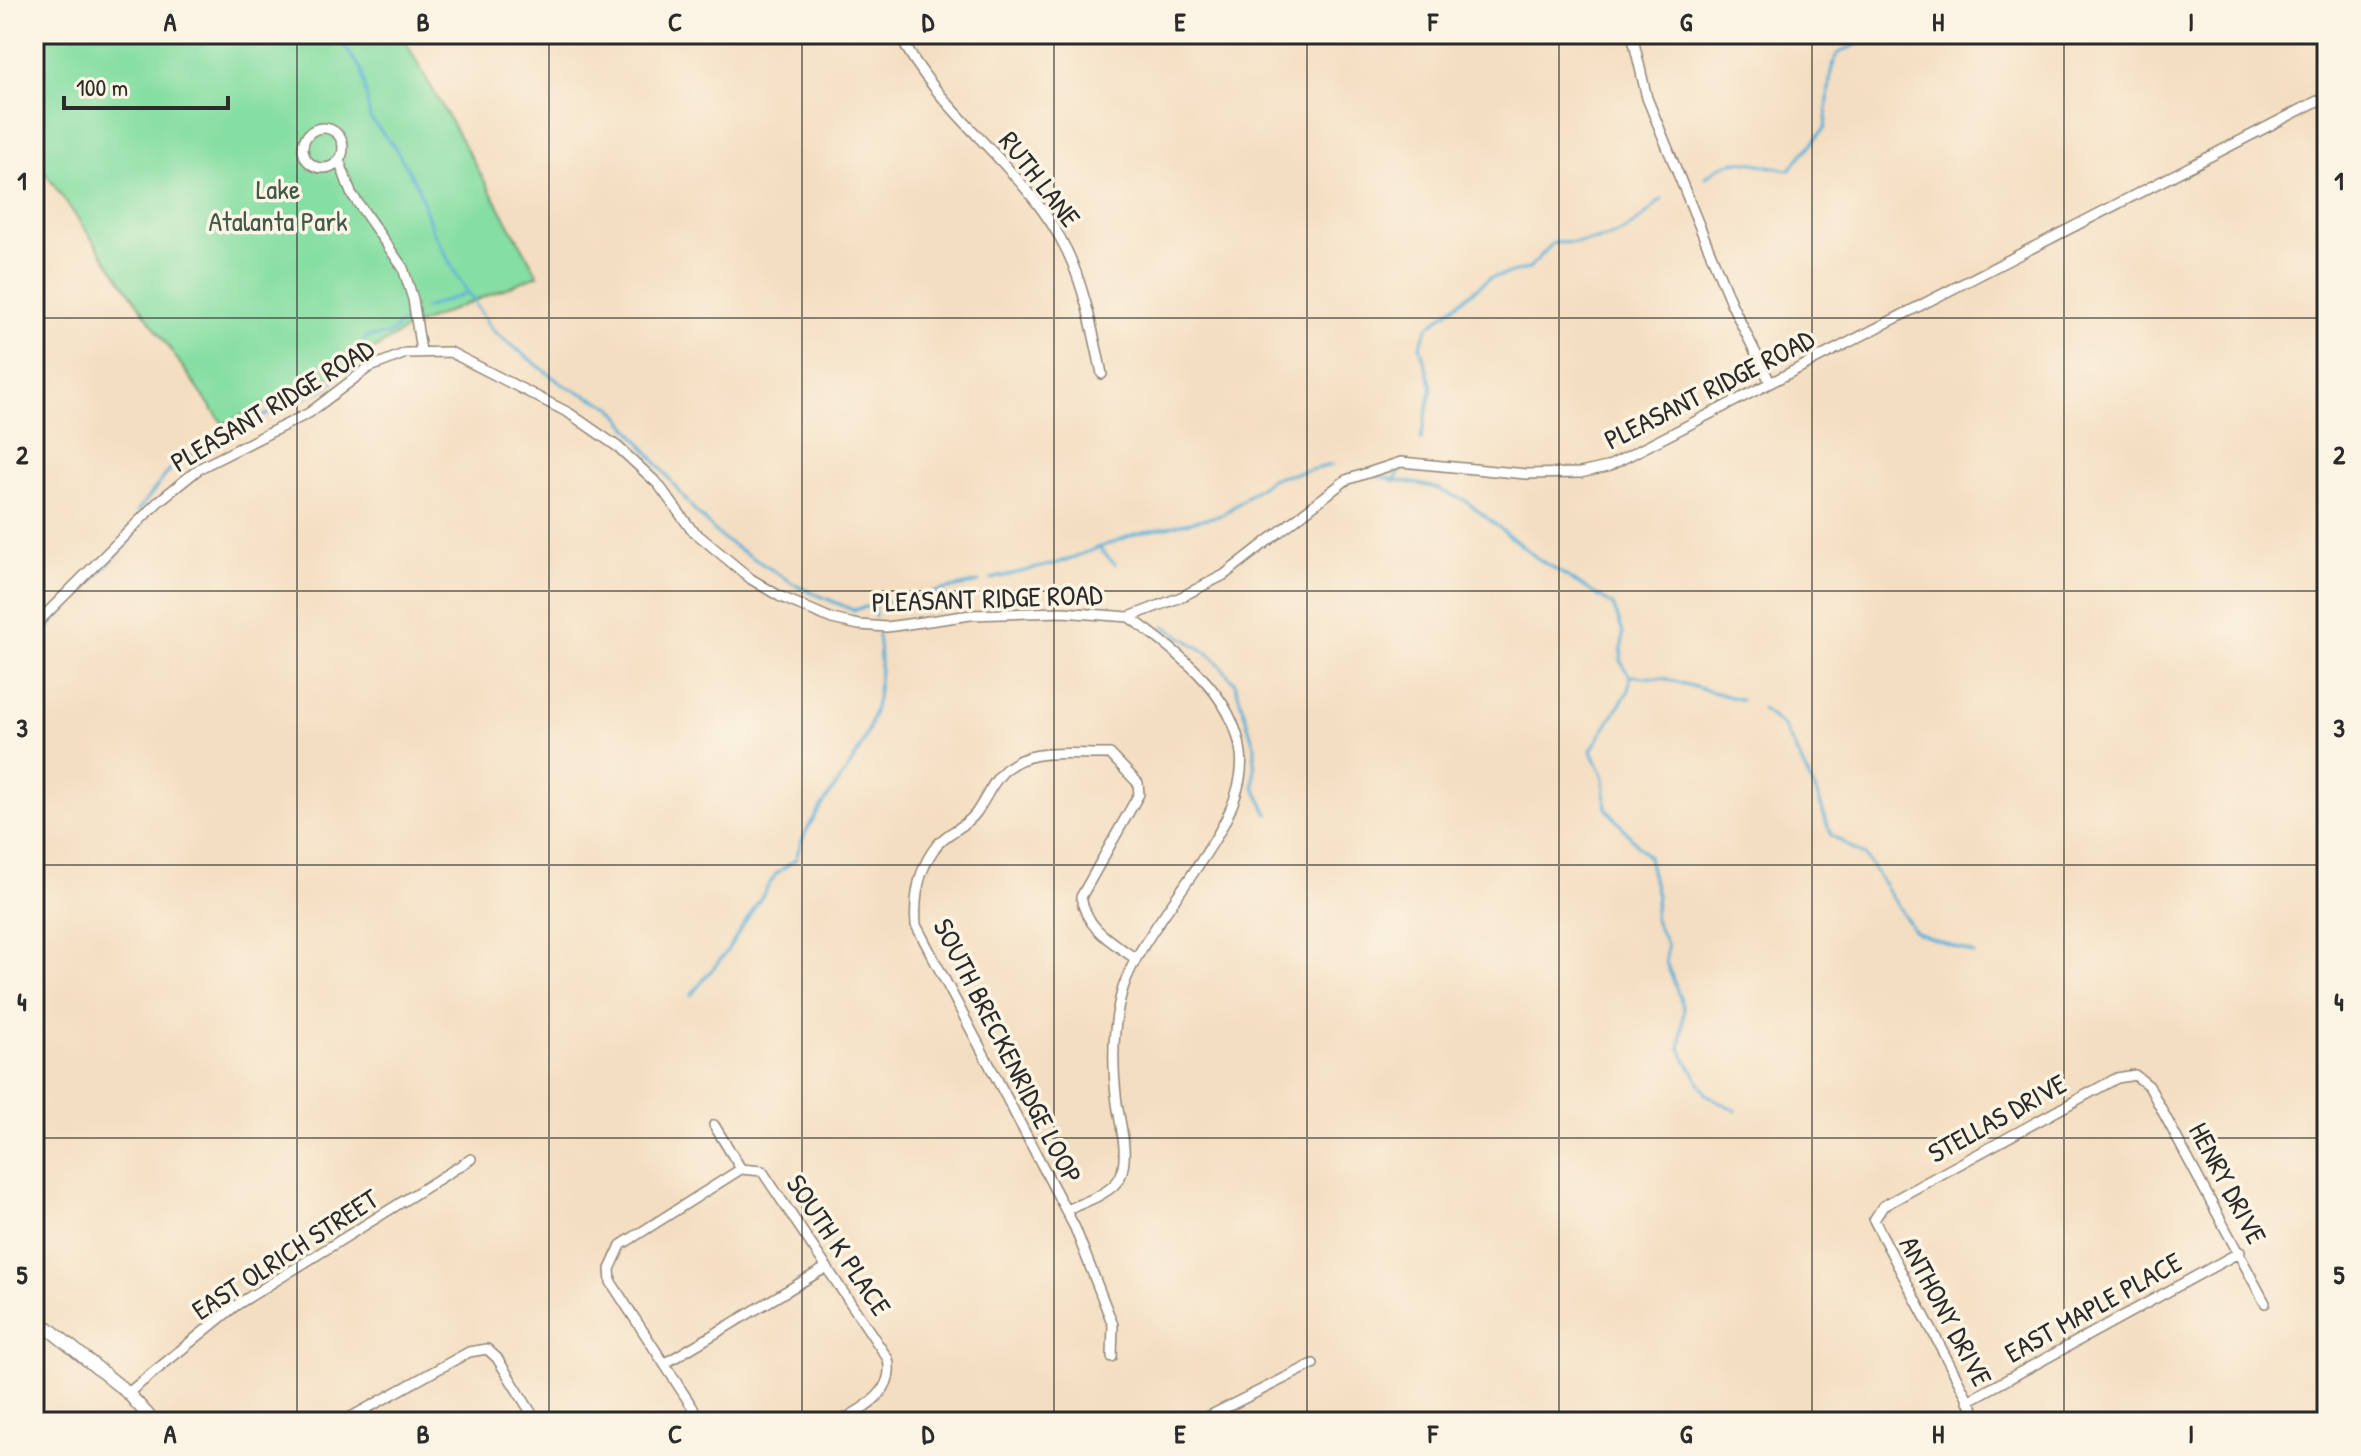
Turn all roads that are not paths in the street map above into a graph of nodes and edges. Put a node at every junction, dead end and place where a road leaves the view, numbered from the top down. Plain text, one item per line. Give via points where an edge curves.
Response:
1 (899, 34) edge
2 (1632, 34) edge
3 (2327, 96) edge
4 (339, 160) junction
5 (421, 351) junction
6 (1102, 374) dead end
7 (1770, 382) junction
8 (1129, 617) junction
9 (34, 626) edge
10 (1136, 959) junction
11 (2149, 1086) joint
12 (714, 1125) dead end
13 (471, 1159) dead end
14 (741, 1169) junction
15 (1066, 1210) junction
16 (1874, 1220) joint
17 (2240, 1252) junction
18 (827, 1267) junction
19 (2265, 1303) dead end
20 (34, 1321) edge
21 (1112, 1357) dead end
22 (664, 1364) junction
23 (1313, 1364) dead end
24 (128, 1393) junction
25 (1968, 1401) junction
26 (852, 1419) edge
27 (154, 1422) edge
28 (342, 1422) edge
29 (537, 1422) edge
30 (702, 1422) edge
31 (839, 1422) edge
32 (1197, 1422) edge
33 (1980, 1422) edge

1 - 6 street, RUTH LANE via 919,67 1042,212 1066,250
2 - 7 street via 1647,98 1731,303
3 - 7 street, PLEASANT RIDGE ROAD
4 - 4 street via 342,141 334,131 315,130 305,138 303,151 315,167 328,168
4 - 5 street via 351,193 403,268
5 - 8 street, PLEASANT RIDGE ROAD via 450,352 569,413 658,484 691,529 731,564 779,596 832,619 887,627 971,615 1062,612
5 - 9 street, PLEASANT RIDGE ROAD via 368,368 309,413 200,468 159,501
7 - 8 street, PLEASANT RIDGE ROAD via 1639,453 1580,473 1526,474 1401,462 1379,467 1346,480 1224,575
8 - 10 street via 1211,687 1242,755 1238,787 1223,825
10 - 15 street via 1117,1013 1114,1046 1124,1140 1121,1175 1112,1186
10 - 15 street, SOUTH BRECKENRIDGE LOOP via 1094,929 1084,916 1081,897 1139,794 1138,783 1110,754 1033,757 1013,765 987,789 976,813 939,843 922,872 914,897 924,945
11 - 16 street, STELLAS DRIVE via 2135,1075 2117,1078 1883,1206
11 - 17 street, HENRY DRIVE
12 - 14 street, SOUTH K PLACE
13 - 24 street, EAST OLRICH STREET via 235,1306
14 - 18 street, SOUTH K PLACE via 762,1171
14 - 22 street via 621,1245 610,1269 611,1282
15 - 21 street, SOUTH BRECKENRIDGE LOOP via 1113,1325
16 - 25 street, ANTHONY DRIVE
17 - 19 street, HENRY DRIVE
17 - 25 street, EAST MAPLE PLACE
18 - 22 street
18 - 26 street, SOUTH K PLACE via 883,1346 890,1367 889,1381 879,1396
20 - 24 street
22 - 30 street
23 - 32 street
24 - 27 street
25 - 33 street, ANTHONY DRIVE
26 - 31 street
28 - 29 street via 469,1352 487,1349

